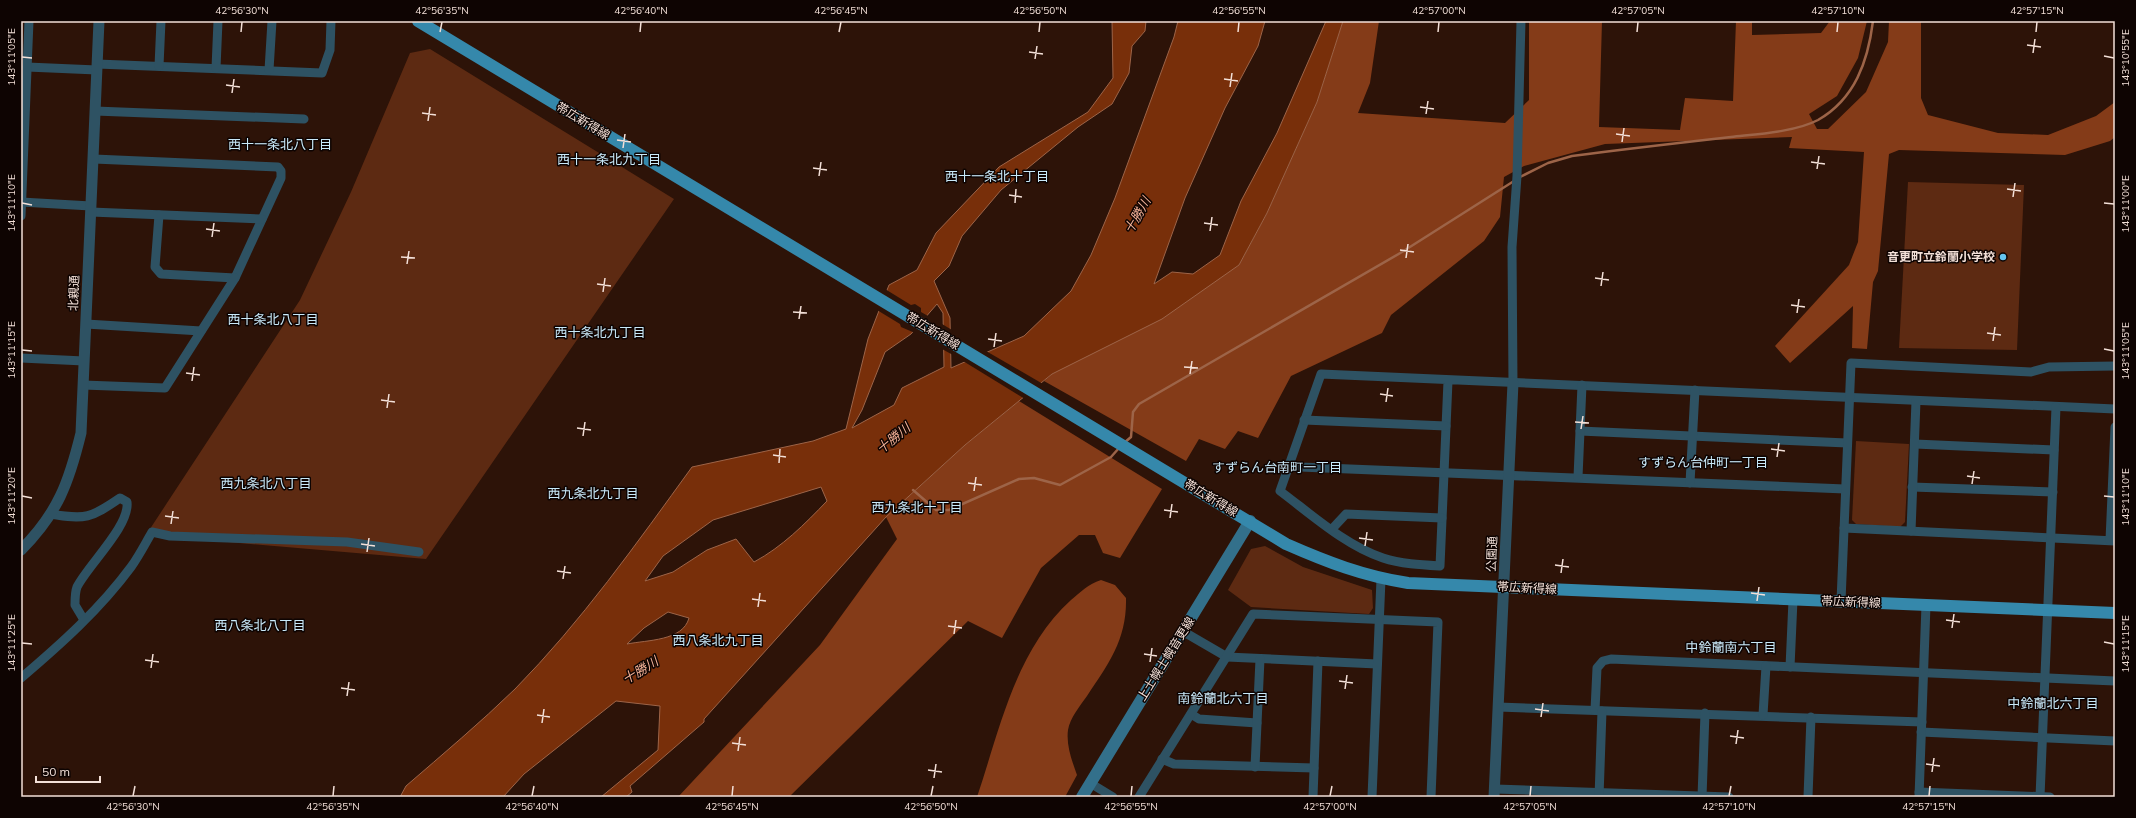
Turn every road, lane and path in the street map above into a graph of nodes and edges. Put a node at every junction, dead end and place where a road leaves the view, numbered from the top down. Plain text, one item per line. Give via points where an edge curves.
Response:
1 (99, 21) edge
2 (162, 21) edge
3 (218, 21) edge
4 (272, 21) edge
5 (331, 21) edge
6 (418, 21) edge
7 (1521, 21) edge
8 (26, 22) edge
9 (159, 66) junction
10 (27, 67) junction
11 (97, 67) junction
12 (216, 68) junction
13 (269, 70) junction
14 (95, 111) junction
15 (304, 119) dead end
16 (94, 159) junction
17 (21, 202) edge
18 (91, 209) junction
19 (159, 215) junction
20 (21, 216) edge
21 (262, 219) junction
22 (235, 278) junction
23 (86, 324) junction
24 (201, 331) junction
25 (21, 358) edge
26 (84, 361) junction
27 (2115, 366) edge
28 (1448, 381) junction
29 (1513, 383) junction
30 (83, 385) junction
31 (1582, 385) junction
32 (1695, 390) junction
33 (1850, 398) junction
34 (1916, 401) junction
35 (2056, 407) junction
36 (2115, 409) edge
37 (1304, 420) junction
38 (1446, 426) junction
39 (2115, 427) edge
40 (1580, 431) junction
41 (1692, 436) junction
42 (1848, 443) junction
43 (1915, 444) junction
44 (2054, 450) junction
45 (1289, 464) junction
46 (1444, 472) junction
47 (1508, 475) junction
48 (1578, 477) junction
49 (1690, 483) junction
50 (1912, 487) junction
51 (1845, 489) junction
52 (2052, 492) junction
53 (50, 514) junction
54 (1442, 518) junction
55 (1250, 521) junction
56 (1844, 528) junction
57 (1332, 529) junction
58 (1911, 532) junction
59 (2051, 538) junction
60 (2112, 541) edge
61 (23, 545) edge
62 (419, 552) dead end
63 (1381, 578) junction
64 (1504, 586) junction
65 (1793, 600) junction
66 (1841, 601) junction
67 (1926, 605) junction
68 (2048, 610) junction
69 (2115, 613) edge
70 (1379, 618) junction
71 (84, 620) junction
72 (1184, 632) junction
73 (1227, 657) junction
74 (1260, 659) junction
75 (1318, 661) junction
76 (1377, 664) junction
77 (1766, 666) junction
78 (1790, 667) junction
79 (1923, 674) junction
80 (21, 678) edge
81 (2045, 678) junction
82 (2115, 681) edge
83 (1498, 707) junction
84 (1598, 710) junction
85 (1705, 713) junction
86 (1191, 714) junction
87 (1763, 715) junction
88 (1811, 717) junction
89 (1257, 722) junction
90 (1922, 722) junction
91 (1921, 732) junction
92 (2042, 738) junction
93 (2115, 741) edge
94 (1162, 759) junction
95 (1255, 767) junction
96 (1314, 768) junction
97 (1090, 783) junction
98 (1495, 793) edge
99 (1547, 794) edge
100 (1919, 794) edge
101 (1599, 795) edge
102 (2040, 796) edge
103 (1082, 797) edge
104 (1113, 797) edge
105 (1139, 797) edge
106 (1313, 797) edge
107 (1372, 797) edge
108 (1430, 797) edge
109 (1702, 797) edge
110 (1729, 797) edge
111 (1808, 797) edge
112 (2050, 797) edge

1 - 11 street, 北親通
2 - 9 street
3 - 12 street
4 - 13 street
5 - 13 street via 330,50 322,73
6 - 55 main road, 帯広新得線
7 - 29 street via 1517,176 1512,247
8 - 10 street
9 - 11 street
9 - 12 street
10 - 11 street
10 - 17 street
11 - 14 street, 北親通
12 - 13 street
14 - 15 street
14 - 16 street, 北親通
16 - 18 street, 北親通
16 - 21 street via 278,166 281,178
17 - 18 street
17 - 20 street
18 - 19 street
18 - 23 street, 北親通
19 - 21 street
19 - 22 street via 155,267 161,274
21 - 22 street
22 - 24 street
23 - 24 street
23 - 26 street, 北親通
24 - 30 street via 165,388
25 - 26 street
26 - 30 street, 北親通
27 - 33 street via 2049,367 2030,372 1851,363
28 - 29 street
28 - 37 street via 1321,374
28 - 38 street
29 - 31 street
29 - 47 street, 公園通
30 - 53 street, 北親通 via 81,433 70,476
31 - 32 street
31 - 40 street
32 - 33 street
32 - 41 street
33 - 34 street
33 - 42 street
34 - 35 street
34 - 43 street
35 - 36 street
35 - 44 street
37 - 38 street
37 - 45 street
38 - 46 street
39 - 60 street
40 - 41 street
40 - 48 street
41 - 42 street
41 - 49 street
42 - 51 street
43 - 44 street
43 - 50 street
44 - 52 street
45 - 46 street via 1300,467
45 - 57 street via 1280,491
46 - 47 street
46 - 54 street
47 - 48 street
47 - 64 street, 公園通
48 - 49 street
49 - 51 street
50 - 52 street
50 - 58 street
51 - 56 street
52 - 59 street
53 - 61 street, 北親通 via 41,529
53 - 71 street via 80,518 95,515 120,498 127,502 128,511 117,530 77,587 75,605
54 - 57 street via 1346,514
54 - 57 street via 1440,566 1402,563 1383,558 1353,544
55 - 63 main road, 帯広新得線 via 1286,544 1334,565
55 - 72 main road, 上士幌士幌音更線
56 - 58 street
56 - 66 street
58 - 59 street
59 - 60 street
59 - 68 street
62 - 71 street via 347,542 170,536 152,532 132,566
63 - 64 main road, 帯広新得線 via 1408,582
63 - 70 street
64 - 65 main road, 帯広新得線
64 - 83 street, 公園通
65 - 66 main road, 帯広新得線
65 - 78 street
66 - 67 main road, 帯広新得線
67 - 68 main road, 帯広新得線
67 - 79 street
68 - 69 main road, 帯広新得線
68 - 81 street
70 - 73 street via 1253,614
70 - 76 street
70 - 108 street via 1438,622
71 - 80 street via 70,636
72 - 73 street
72 - 97 main road, 上士幌士幌音更線
73 - 74 street
73 - 86 street
74 - 75 street
74 - 89 street
75 - 76 street
75 - 96 street
76 - 107 street
77 - 78 street
77 - 84 street via 1611,659 1603,661 1597,668
77 - 87 street
78 - 79 street
79 - 81 street
79 - 90 street
81 - 82 street
81 - 92 street
83 - 84 street
83 - 98 street, 公園通
84 - 85 street
84 - 101 street
85 - 87 street
85 - 109 street
86 - 89 street via 1199,719
86 - 94 street
87 - 88 street
88 - 90 street
88 - 111 street
89 - 95 street
90 - 91 street
91 - 92 street
91 - 100 street
92 - 93 street
92 - 102 street
94 - 95 street via 1174,764
94 - 105 street
95 - 96 street
96 - 106 street
97 - 103 main road, 上士幌士幌音更線
97 - 104 street
98 - 99 street
99 - 101 street
100 - 102 street
101 - 109 street
102 - 112 street
109 - 110 street

